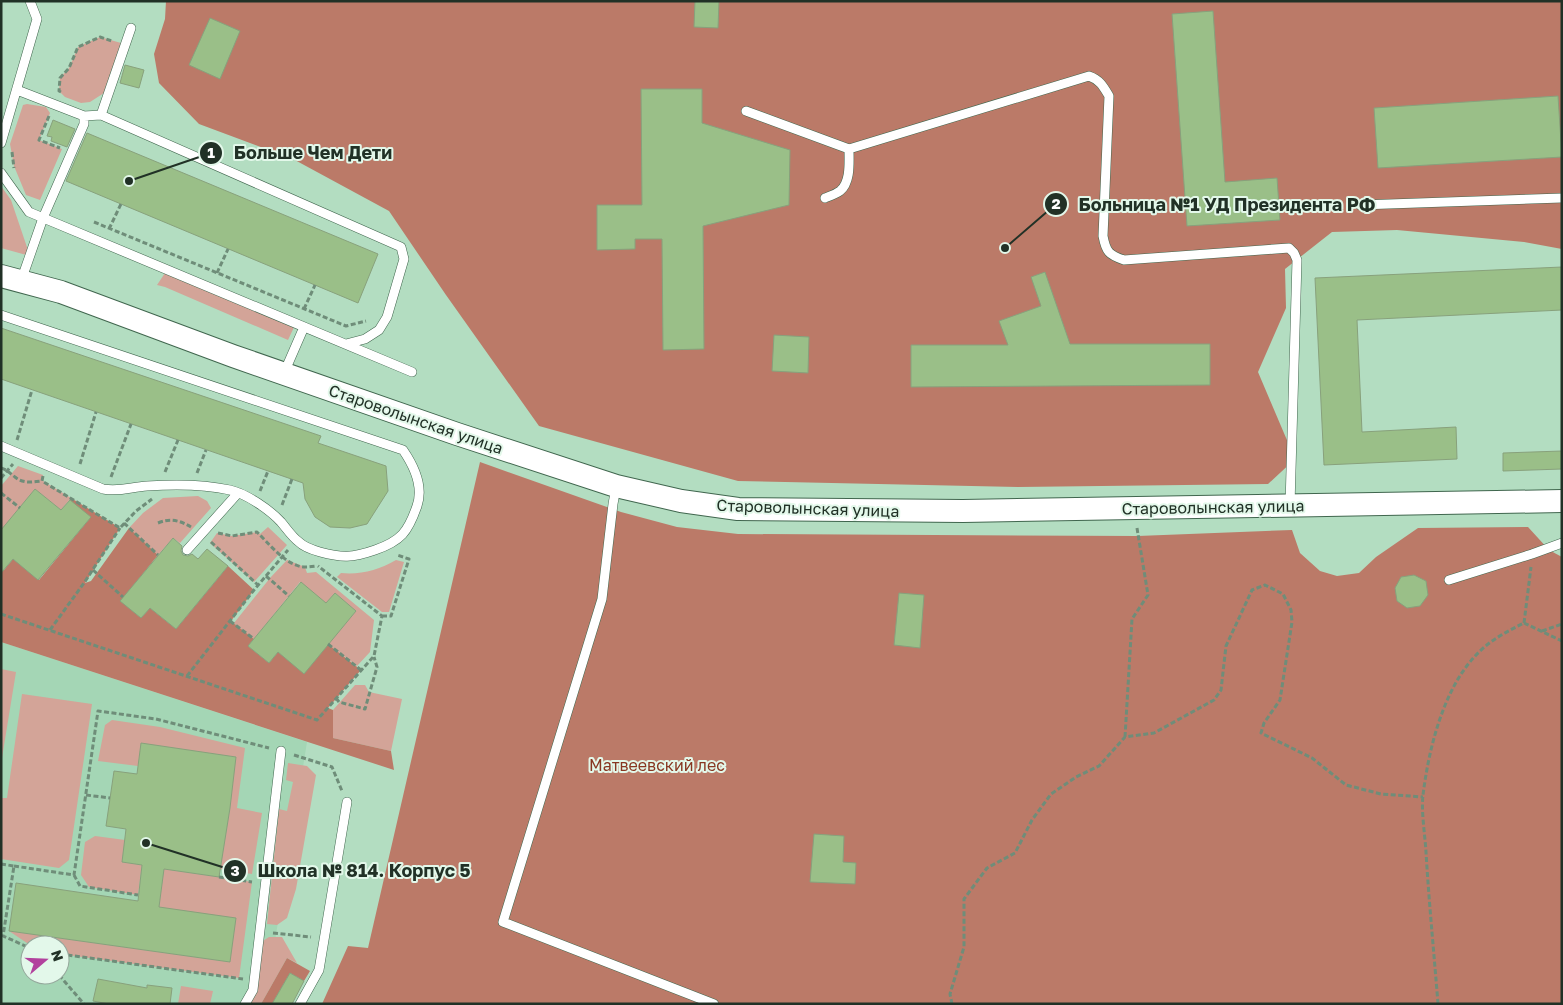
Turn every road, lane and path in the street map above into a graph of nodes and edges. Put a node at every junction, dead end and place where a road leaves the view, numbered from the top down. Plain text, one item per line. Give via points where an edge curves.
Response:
1 (30, 1) edge
2 (131, 28) dead end
3 (125, 44) junction
4 (17, 90) junction
5 (65, 97) dead end
6 (57, 106) junction
7 (746, 111) dead end
8 (101, 115) junction
9 (84, 116) junction
10 (6, 144) edge
11 (849, 149) junction
12 (66, 150) dead end
13 (1, 173) edge
14 (17, 174) dead end
15 (825, 198) dead end
16 (1562, 198) edge
17 (121, 204) dead end
18 (1360, 205) dead end
19 (43, 218) junction
20 (92, 222) dead end
21 (110, 229) junction
22 (228, 249) dead end
23 (217, 273) junction
24 (11, 279) edge
25 (315, 285) dead end
26 (304, 309) junction
27 (1, 315) edge
28 (370, 318) dead end
29 (304, 327) junction
30 (346, 344) junction
31 (412, 372) dead end
32 (284, 373) junction
33 (32, 390) dead end
34 (96, 412) dead end
35 (131, 424) dead end
36 (178, 440) dead end
37 (17, 441) dead end
38 (1, 446) edge
39 (206, 450) dead end
40 (13, 464) dead end
41 (80, 464) dead end
42 (1, 468) edge
43 (8, 470) junction
44 (268, 471) dead end
45 (165, 474) dead end
46 (43, 475) dead end
47 (196, 476) dead end
48 (1, 478) edge
49 (42, 481) junction
50 (108, 482) dead end
51 (616, 486) junction
52 (1, 493) edge
53 (238, 493) junction
54 (158, 494) dead end
55 (259, 494) dead end
56 (1562, 501) edge
57 (1290, 505) junction
58 (20, 508) dead end
59 (1136, 522) dead end
60 (124, 523) junction
61 (158, 523) dead end
62 (222, 526) dead end
63 (120, 528) junction
64 (218, 533) junction
65 (200, 534) junction
66 (210, 543) junction
67 (1562, 543) edge
68 (187, 550) dead end
69 (294, 552) dead end
70 (1532, 554) junction
71 (158, 555) dead end
72 (396, 555) dead end
73 (283, 556) junction
74 (313, 563) dead end
75 (317, 566) junction
76 (93, 570) junction
77 (266, 576) junction
78 (1448, 580) dead end
79 (258, 585) junction
80 (289, 596) dead end
81 (123, 597) dead end
82 (1, 614) edge
83 (382, 616) junction
84 (230, 621) junction
85 (1524, 623) junction
86 (1562, 624) edge
87 (49, 630) junction
88 (1542, 631) junction
89 (254, 639) dead end
90 (1562, 641) edge
91 (328, 644) dead end
92 (374, 656) junction
93 (361, 670) junction
94 (187, 676) junction
95 (336, 698) junction
96 (1124, 737) junction
97 (281, 751) junction
98 (86, 795) junction
99 (1423, 796) junction
100 (110, 798) dead end
101 (347, 802) joint
102 (1, 864) edge
103 (14, 866) junction
104 (74, 875) junction
105 (219, 877) dead end
106 (265, 883) junction
107 (138, 895) dead end
108 (260, 931) junction
109 (324, 938) junction
110 (20, 944) edge
111 (70, 955) edge
112 (254, 980) junction
113 (68, 985) edge
114 (84, 1004) edge
115 (245, 1004) edge
116 (300, 1004) edge
117 (714, 1004) edge
118 (952, 1004) edge
119 (1438, 1004) edge

1 - 4 lane via 37,19
2 - 3 lane
3 - 5 path via 100,37 78,47 69,68 60,78 59,91
3 - 8 lane
4 - 6 lane
4 - 10 lane
6 - 9 lane
6 - 12 path via 50,113 39,140
7 - 11 lane
8 - 9 lane
8 - 30 lane via 401,247 404,259 388,317 379,330 365,339
9 - 19 lane via 84,124
10 - 14 path
11 - 15 lane via 846,183
11 - 57 lane via 1089,76 1102,83 1109,96 1103,236 1112,256 1124,260 1290,248 1298,260
13 - 19 lane via 28,212
16 - 18 lane
17 - 21 path
19 - 24 lane
19 - 29 lane
20 - 21 path
21 - 23 path
22 - 23 path
23 - 26 path
24 - 32 street, Староволынская улица via 61,292
25 - 26 path
26 - 28 path via 346,326
27 - 53 lane via 403,450 418,481 419,500 410,525 399,539 361,555 340,557 313,550 299,542 280,520
29 - 30 lane
29 - 32 lane
30 - 31 lane
32 - 51 street, Староволынская улица
33 - 37 path
34 - 41 path
35 - 50 path
36 - 45 path
38 - 53 lane via 102,489 114,491 172,484
39 - 47 path
40 - 43 path
42 - 43 path
43 - 48 path
43 - 49 path via 24,482
44 - 55 path
46 - 49 path
49 - 63 path
51 - 57 street, Староволынская улица via 681,501 738,509 963,511
51 - 117 lane via 602,599 503,922
52 - 58 path
53 - 65 lane
54 - 60 path
56 - 57 street, Староволынская улица
59 - 96 path via 1148,595 1132,619
60 - 63 path
60 - 71 path
61 - 65 path via 181,521
62 - 64 path
63 - 76 path
64 - 66 path
64 - 73 path via 232,536 257,532
65 - 66 path
65 - 68 lane
66 - 79 path
67 - 70 lane
69 - 73 path via 289,547
70 - 78 lane
70 - 85 path
72 - 83 path via 408,559 391,616
73 - 75 path via 296,565
73 - 77 path
74 - 75 path
75 - 83 path
76 - 81 path
76 - 87 path
77 - 79 path
77 - 80 path
79 - 84 path
82 - 87 path
83 - 92 path
84 - 89 path
84 - 94 path
85 - 88 path
85 - 99 path via 1479,651 1458,678 1442,713
86 - 88 path
87 - 94 path
88 - 90 path
91 - 93 path
92 - 93 path
92 - 95 path via 376,667 364,708 339,702
93 - 95 path
94 - 95 path via 317,720
96 - 99 path via 1154,733 1214,700 1221,690 1226,646 1252,590 1265,585 1283,594 1291,610 1292,622 1280,700 1261,733 1312,758 1346,785 1381,794
96 - 118 path via 1099,766 1051,794 1032,820 1015,853 986,868 964,899 964,947 950,994
97 - 98 path via 156,719 98,711
97 - 101 path via 332,767
97 - 106 lane
98 - 100 path
98 - 104 path
99 - 119 path
101 - 109 lane
102 - 103 path
103 - 104 path
103 - 110 path via 3,936
104 - 107 path via 80,886
105 - 106 path
106 - 108 lane
108 - 109 path
108 - 112 lane
109 - 116 lane via 319,970
111 - 112 path
112 - 115 lane via 253,990
113 - 114 path

